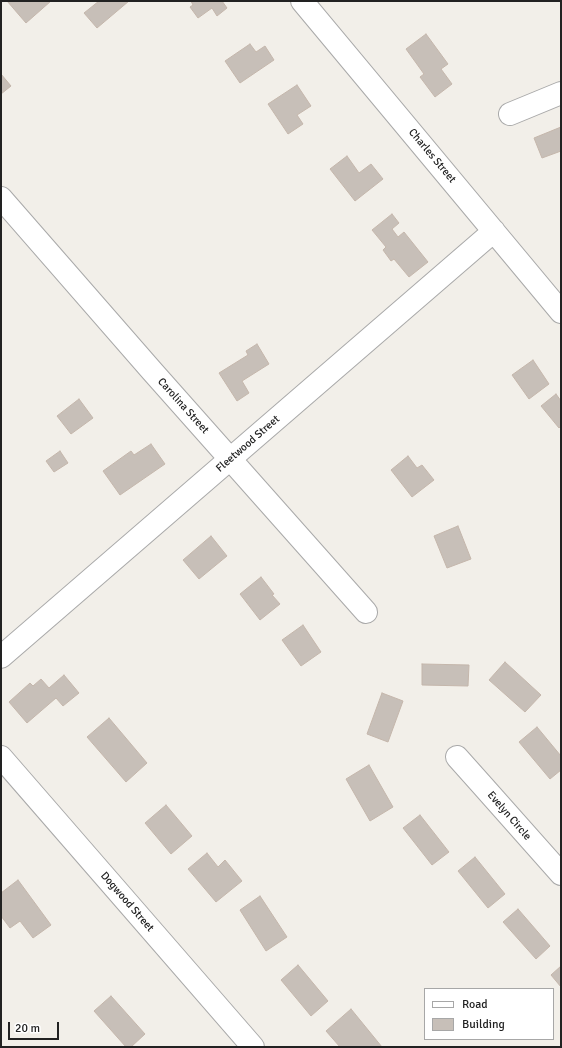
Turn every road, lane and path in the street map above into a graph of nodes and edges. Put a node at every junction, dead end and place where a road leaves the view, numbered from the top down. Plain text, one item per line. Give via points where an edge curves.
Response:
1 (302, 1) edge
2 (561, 93) edge
3 (510, 114) dead end
4 (1, 198) edge
5 (494, 231) junction
6 (561, 312) edge
7 (230, 459) junction
8 (366, 612) dead end
9 (1, 657) edge
10 (1, 757) edge
11 (457, 757) dead end
12 (561, 874) edge
13 (254, 1047) edge

1 - 5 street, Charles Street
2 - 3 street
4 - 7 street, Carolina Street
5 - 6 street, Charles Street
5 - 7 street, Fleetwood Street
7 - 8 street, Carolina Street
7 - 9 street, Fleetwood Street
10 - 13 street, Dogwood Street
11 - 12 street, Evelyn Circle

